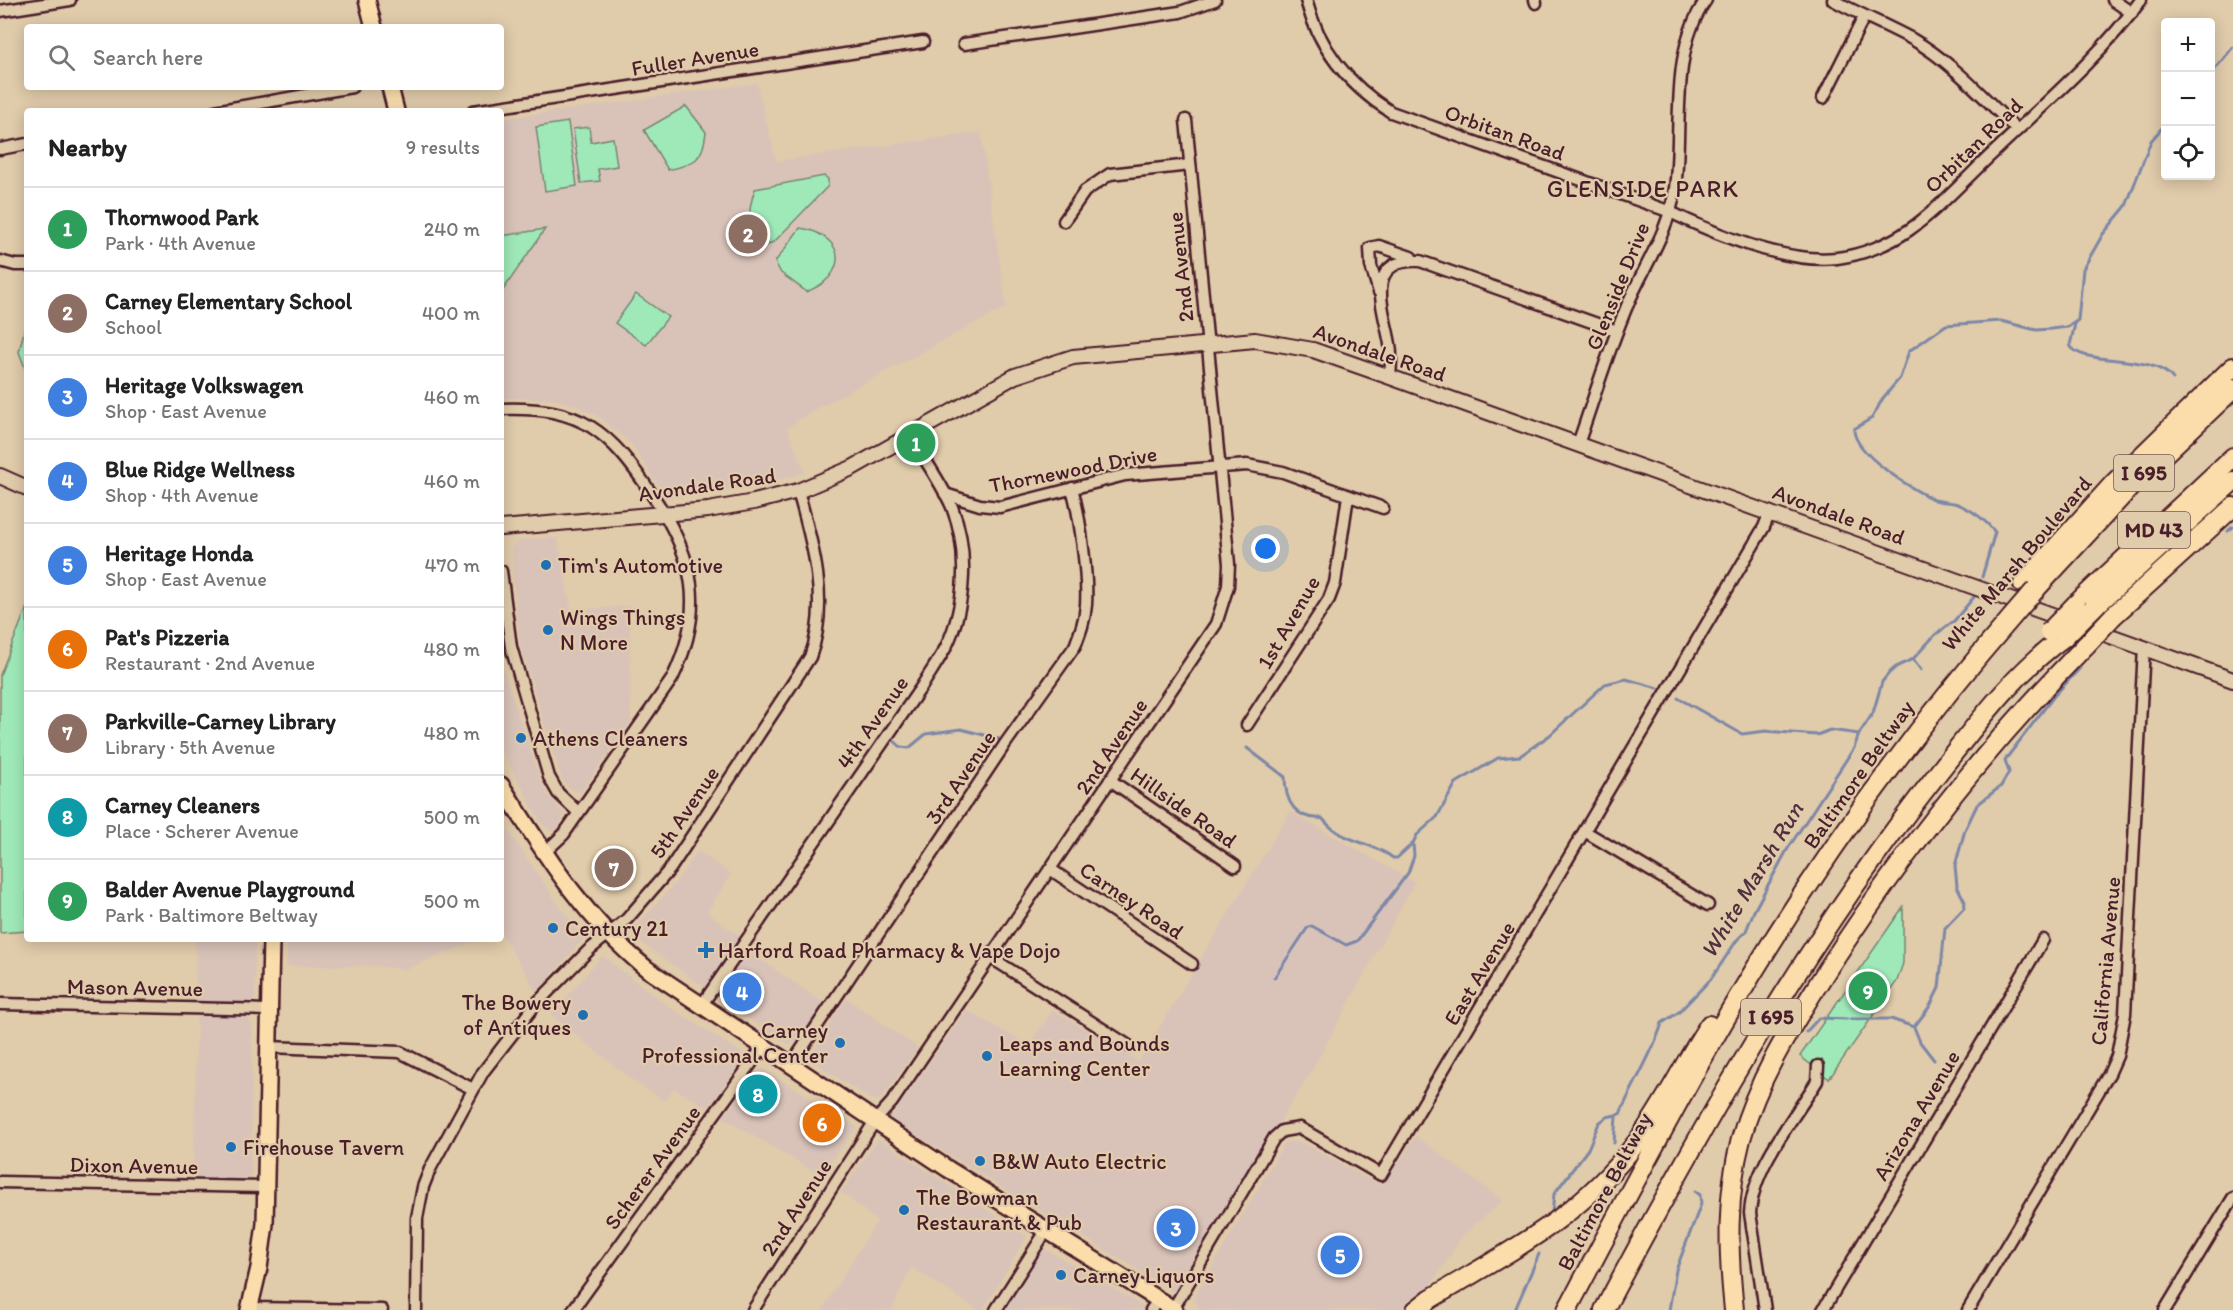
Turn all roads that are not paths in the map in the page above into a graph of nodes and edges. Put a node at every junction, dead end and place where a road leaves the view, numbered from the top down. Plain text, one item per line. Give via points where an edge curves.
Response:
1 (70, 0) edge
2 (367, 0) edge
3 (1215, 0) edge
4 (1306, 0) edge
5 (1706, 0) edge
6 (1833, 0) edge
7 (2113, 0) edge
8 (2141, 0) edge
9 (0, 11) edge
10 (2132, 13) junction
11 (1864, 17) junction
12 (373, 24) edge
13 (923, 42) dead end
14 (964, 44) dead end
15 (335, 90) edge
16 (391, 90) edge
17 (1823, 98) dead end
18 (232, 108) edge
19 (395, 108) edge
20 (493, 108) edge
21 (1186, 120) dead end
22 (2017, 130) junction
23 (24, 145) edge
24 (0, 149) edge
25 (1190, 165) junction
26 (1668, 211) junction
27 (1064, 221) dead end
28 (0, 261) edge
29 (1420, 261) junction
30 (24, 265) edge
31 (1379, 292) junction
32 (1617, 332) junction
33 (1207, 343) junction
34 (2233, 367) edge
35 (1390, 377) junction
36 (2233, 389) edge
37 (504, 410) edge
38 (910, 436) junction
39 (1578, 444) junction
40 (2233, 457) edge
41 (1219, 466) junction
42 (0, 476) edge
43 (2233, 481) edge
44 (24, 487) edge
45 (1072, 488) junction
46 (798, 491) junction
47 (945, 494) junction
48 (1348, 496) junction
49 (2233, 507) edge
50 (1383, 508) dead end
51 (1770, 512) junction
52 (665, 514) junction
53 (504, 528) edge
54 (2030, 587) junction
55 (504, 594) edge
56 (2084, 606) junction
57 (2144, 647) junction
58 (2233, 680) edge
59 (1246, 725) dead end
60 (1110, 780) junction
61 (504, 790) edge
62 (578, 812) junction
63 (1586, 832) junction
64 (544, 853) junction
65 (1235, 866) dead end
66 (1050, 869) junction
67 (1708, 905) dead end
68 (1785, 922) junction
69 (608, 935) junction
70 (2043, 940) dead end
71 (271, 942) edge
72 (990, 957) junction
73 (1192, 964) dead end
74 (0, 1004) edge
75 (701, 1006) junction
76 (269, 1010) junction
77 (1129, 1046) dead end
78 (268, 1047) junction
79 (763, 1047) junction
80 (791, 1065) junction
81 (1818, 1066) dead end
82 (473, 1089) junction
83 (875, 1122) junction
84 (0, 1182) edge
85 (266, 1187) junction
86 (2233, 1198) edge
87 (1046, 1231) junction
88 (1155, 1305) edge
89 (250, 1309) edge
90 (1174, 1309) edge
91 (381, 1310) edge
92 (416, 1310) edge
93 (573, 1310) edge
94 (753, 1310) edge
95 (996, 1310) edge
96 (1416, 1310) edge
97 (1567, 1310) edge
98 (1604, 1310) edge
99 (1734, 1310) edge
100 (1765, 1310) edge
101 (1823, 1310) edge
102 (1968, 1310) edge
103 (2165, 1310) edge

1 - 9 street
2 - 12 main road
3 - 14 street via 1180,12
4 - 26 street, Orbitan Road via 1314,27 1331,58 1368,97 1391,112
5 - 26 street, Glenside Drive via 1689,37 1682,68 1675,190
6 - 11 street
7 - 10 street
8 - 10 street, Orbitan Road
10 - 22 street, Orbitan Road
11 - 17 street
11 - 22 street via 1932,52
13 - 20 street, Fuller Avenue
15 - 18 street
16 - 19 main road
21 - 25 street, 2nd Avenue
22 - 26 street, Orbitan Road via 1910,230 1879,246 1841,257 1782,254
23 - 24 street
25 - 27 street via 1110,174 1085,191
25 - 33 street, 2nd Avenue
26 - 32 street, Glenside Drive
28 - 30 street
29 - 31 street via 1397,263 1387,272
29 - 31 street via 1379,246 1370,248
29 - 32 street
31 - 35 street via 1390,345
32 - 39 street, Glenside Drive
33 - 35 street, Avondale Road via 1255,340 1292,345
33 - 38 street, Avondale Road via 1057,361 1015,376
33 - 41 street, 2nd Avenue
34 - 54 highway, White Marsh Boulevard / MD 43 via 2108,490
35 - 39 street, Avondale Road
36 - 54 highway, Baltimore Beltway / I 695
37 - 52 street via 541,409 590,425 618,447
38 - 46 street, Avondale Road via 852,468
38 - 47 street, 4th Avenue
39 - 51 street, Avondale Road
40 - 56 highway, MD 43
41 - 45 street, Thornewood Drive via 1125,475
41 - 48 street, Thornewood Drive via 1275,470
41 - 60 street, 2nd Avenue via 1229,564 1224,604 1216,624
42 - 44 street
43 - 56 highway, I 695
45 - 47 street, Thornewood Drive via 1000,507
45 - 80 street, 3rd Avenue via 1079,518 1086,605 1083,628 1075,646
46 - 52 street, Avondale Road via 731,507
46 - 69 street, 5th Avenue via 812,540 819,603 817,640 810,657 670,869
47 - 75 street, 4th Avenue via 962,555 960,603 946,647
48 - 50 street, Thornewood Drive
48 - 59 street, 1st Avenue via 1335,584 1329,599
49 - 99 highway, bridge via 2114,616 1985,753 1921,833 1848,937 1767,1070 1741,1139 1730,1196 1729,1259
51 - 57 street, Avondale Road
51 - 63 street, East Avenue
52 - 53 street, Avondale Road
52 - 62 street via 681,542 690,570 693,610 687,643 672,679
54 - 68 highway, Baltimore Beltway / I 695, bridge via 1901,751
55 - 62 street via 517,668 549,777 558,794
56 - 98 highway, I 695, bridge via 2035,658 1919,797 1821,937 1724,1095
57 - 58 street, Avondale Road
57 - 102 street, California Avenue via 2125,1014 2117,1056
60 - 65 street, Hillside Road
60 - 66 street, 2nd Avenue
61 - 64 main road
62 - 64 street via 559,840
63 - 67 street
63 - 90 street, East Avenue via 1381,1175 1300,1128 1282,1131 1274,1138
64 - 69 main road via 583,908
66 - 72 street, 2nd Avenue
66 - 73 street, Carney Road
68 - 96 highway via 1722,1005 1644,1133 1601,1183 1530,1242
68 - 97 highway, Baltimore Beltway / I 695 via 1716,1035
69 - 75 main road via 646,969
69 - 82 street, 5th Avenue via 534,1005
70 - 101 street, Arizona Avenue
71 - 76 main road
72 - 77 street
72 - 83 street, 2nd Avenue
74 - 76 street, Mason Avenue
75 - 79 main road
76 - 78 main road
78 - 82 street via 400,1052
78 - 85 main road
79 - 80 main road
79 - 93 street, Scherer Avenue
80 - 83 main road
81 - 100 street via 1817,1081 1763,1167 1751,1199
82 - 92 street, 5th Avenue via 423,1187 417,1218
83 - 87 main road
83 - 94 street, 2nd Avenue
84 - 85 street, Dixon Avenue
85 - 89 main road via 259,1268
86 - 103 street
87 - 88 main road
87 - 95 street
88 - 90 main road
89 - 91 street

